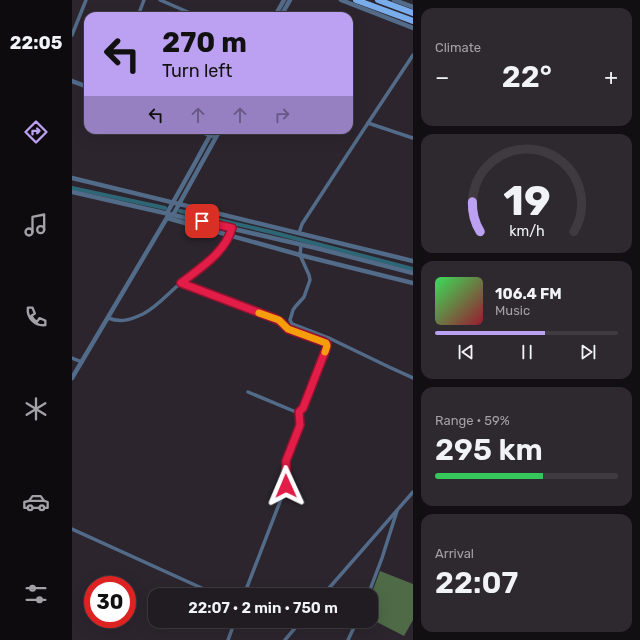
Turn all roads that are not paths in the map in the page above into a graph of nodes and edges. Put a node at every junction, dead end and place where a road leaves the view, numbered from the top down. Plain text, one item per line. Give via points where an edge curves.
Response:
1 (86, 0) edge
2 (144, 0) edge
3 (160, 0) edge
4 (284, 0) edge
5 (290, 0) edge
6 (341, 0) edge
7 (356, 0) edge
8 (378, 0) edge
9 (394, 0) edge
10 (402, 1) edge
11 (413, 7) edge
12 (140, 12) edge
13 (188, 12) edge
14 (277, 12) edge
15 (283, 12) edge
16 (413, 13) edge
17 (413, 21) edge
18 (413, 28) edge
19 (72, 35) edge
20 (413, 55) edge
21 (72, 81) edge
22 (84, 86) edge
23 (368, 123) junction
24 (210, 134) edge
25 (213, 134) edge
26 (218, 134) edge
27 (216, 137) junction
28 (413, 138) edge
29 (72, 178) edge
30 (72, 192) edge
31 (173, 203) junction
32 (178, 204) junction
33 (169, 215) junction
34 (232, 228) junction
35 (299, 233) junction
36 (230, 236) junction
37 (301, 244) junction
38 (300, 255) junction
39 (413, 261) edge
40 (413, 273) edge
41 (181, 283) junction
42 (413, 283) edge
43 (108, 318) junction
44 (72, 358) edge
45 (82, 362) junction
46 (72, 378) edge
47 (413, 378) edge
48 (248, 392) dead end
49 (299, 412) junction
50 (413, 492) edge
51 (398, 509) junction
52 (72, 529) edge
53 (202, 588) edge
54 (247, 588) edge
55 (329, 588) edge
56 (371, 588) edge
57 (232, 628) edge
58 (295, 628) edge
59 (354, 628) edge
60 (228, 640) edge
61 (285, 640) edge
62 (348, 640) edge

1 - 19 street
2 - 12 street
3 - 13 street
4 - 14 street
5 - 15 street
6 - 18 street
7 - 17 main road
8 - 16 main road
9 - 10 street
10 - 11 street
20 - 23 street
21 - 22 street
23 - 28 street
23 - 35 street via 302,224
24 - 31 street
25 - 27 street
26 - 27 street
27 - 32 street
29 - 31 street
30 - 33 street
31 - 32 street
31 - 33 street
32 - 33 street
32 - 35 street
33 - 34 street
33 - 36 street
33 - 43 street
34 - 36 street
34 - 37 street
35 - 39 street
36 - 38 street
36 - 41 street via 214,256
37 - 38 street
37 - 40 street
38 - 42 street
38 - 47 street via 310,280 304,297 293,310 290,319 292,324 331,339
41 - 43 street via 144,313 123,321
41 - 49 street via 276,319 288,329 326,343 326,349 303,408
43 - 45 street
44 - 45 street
45 - 46 street
48 - 49 street
49 - 54 street via 300,425 286,461 286,486
50 - 51 street
51 - 55 street
51 - 56 street
52 - 53 street
57 - 60 street
58 - 61 street
59 - 62 street

